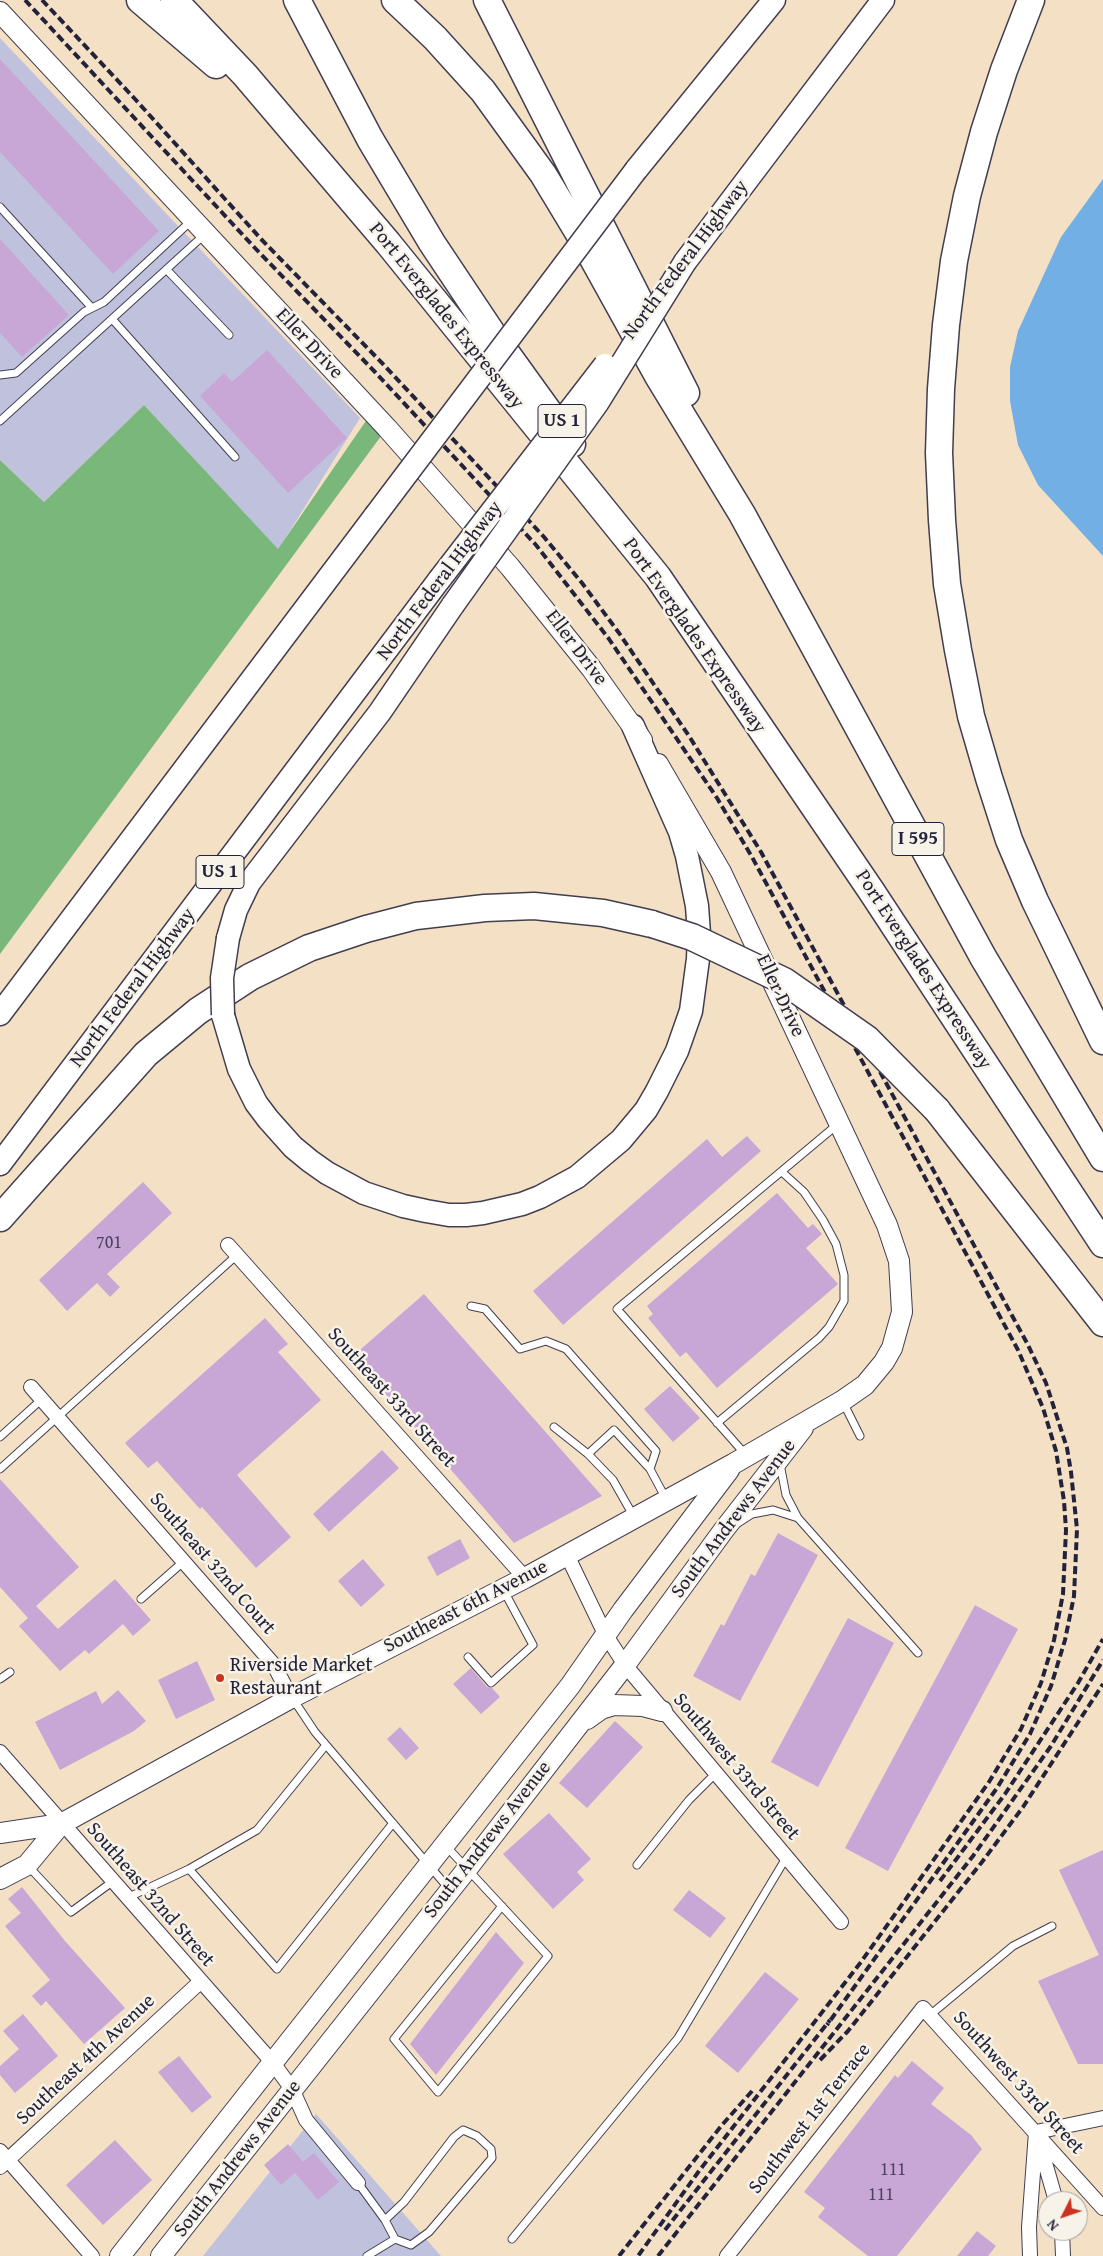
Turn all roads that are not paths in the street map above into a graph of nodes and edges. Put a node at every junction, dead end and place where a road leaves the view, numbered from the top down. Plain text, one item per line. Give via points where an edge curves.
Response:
1 (140, 0) edge
2 (174, 0) edge
3 (296, 0) edge
4 (394, 0) edge
5 (487, 0) edge
6 (774, 0) edge
7 (883, 0) edge
8 (1031, 0) edge
9 (0, 12) edge
10 (327, 170) junction
11 (0, 207) edge
12 (199, 226) junction
13 (685, 262) junction
14 (167, 270) junction
15 (92, 308) junction
16 (113, 320) junction
17 (229, 335) dead end
18 (0, 375) edge
19 (0, 421) edge
20 (235, 456) dead end
21 (742, 514) junction
22 (658, 577) junction
23 (633, 726) junction
24 (0, 1014) edge
25 (1103, 1041) edge
26 (840, 1122) junction
27 (6, 1152) edge
28 (1103, 1158) edge
29 (782, 1172) junction
30 (0, 1218) edge
31 (1103, 1244) edge
32 (232, 1250) joint
33 (470, 1306) dead end
34 (1103, 1323) edge
35 (31, 1387) dead end
36 (42, 1399) junction
37 (842, 1401) junction
38 (58, 1417) junction
39 (809, 1420) junction
40 (717, 1423) junction
41 (554, 1427) dead end
42 (860, 1436) dead end
43 (0, 1437) edge
44 (588, 1454) junction
45 (780, 1458) junction
46 (740, 1460) junction
47 (0, 1469) edge
48 (650, 1469) junction
49 (667, 1500) junction
50 (634, 1518) junction
51 (798, 1518) junction
52 (723, 1531) junction
53 (567, 1554) junction
54 (183, 1562) junction
55 (525, 1578) junction
56 (503, 1589) junction
57 (141, 1599) dead end
58 (605, 1634) junction
59 (918, 1653) dead end
60 (468, 1657) dead end
61 (625, 1665) junction
62 (10, 1672) dead end
63 (0, 1679) edge
64 (291, 1698) junction
65 (662, 1711) junction
66 (577, 1726) junction
67 (326, 1745) junction
68 (0, 1752) edge
69 (715, 1774) junction
70 (61, 1824) junction
71 (393, 1824) junction
72 (0, 1833) edge
73 (446, 1846) junction
74 (786, 1858) junction
75 (637, 1864) dead end
76 (26, 1865) junction
77 (430, 1866) junction
78 (189, 1869) junction
79 (467, 1869) junction
80 (0, 1879) edge
81 (112, 1882) junction
82 (450, 1890) junction
83 (126, 1898) junction
84 (502, 1906) junction
85 (841, 1922) dead end
86 (1052, 1926) dead end
87 (200, 1982) junction
88 (926, 2011) junction
89 (273, 2063) junction
90 (292, 2089) junction
91 (1103, 2118) edge
92 (1036, 2132) junction
93 (2, 2159) edge
94 (358, 2183) joint
95 (1053, 2191) edge
96 (1103, 2208) edge
97 (385, 2220) junction
98 (395, 2239) junction
99 (512, 2239) dead end
100 (1062, 2241) edge
101 (92, 2256) edge
102 (120, 2256) edge
103 (161, 2256) edge
104 (367, 2256) edge
105 (727, 2256) edge
106 (1030, 2256) edge
107 (1063, 2256) edge

1 - 10 highway via 223,71
2 - 10 highway, Port Everglades Expressway via 234,62
3 - 22 highway via 370,139 432,243 578,452
4 - 21 highway via 459,64 524,146 581,237 658,376
5 - 21 highway via 674,369
6 - 24 main road, bridge via 636,170
7 - 13 main road, North Federal Highway / US 1
8 - 25 highway via 984,132 954,261 946,325 938,453 942,520 947,584 958,650 971,716 989,778 1035,901
9 - 12 street, Eller Drive
10 - 22 highway, Port Everglades Expressway
11 - 15 lane
12 - 14 lane
12 - 15 lane via 104,302
12 - 23 street, Eller Drive via 387,428 510,567 542,604
13 - 23 main road, bridge via 598,402 380,712 249,883 236,910 222,978 227,1034 238,1069 256,1103 293,1147 310,1161 364,1193 403,1206 449,1215 475,1214 522,1204 577,1177 622,1140 646,1110 691,1011 699,934 697,906 680,832
13 - 27 main road, North Federal Highway / US 1, bridge via 439,580
14 - 16 lane
14 - 17 lane
15 - 18 lane via 16,373
16 - 19 lane
16 - 20 lane
21 - 28 highway, I 595 via 983,957
22 - 31 highway, Port Everglades Expressway via 872,892
23 - 26 street, Eller Drive via 721,872
26 - 29 lane
26 - 37 street, Eller Drive via 894,1244 899,1260 902,1296 898,1332 888,1356 865,1385
29 - 40 lane via 804,1192 836,1244 844,1275 844,1301 819,1338
29 - 40 lane via 617,1309
30 - 34 highway, bridge via 146,1054 198,1011 250,977 309,948 416,916 534,906 603,913 692,937 784,981 867,1039 937,1110
32 - 38 lane
32 - 55 street, Southeast 33rd Street
33 - 48 lane via 485,1309 520,1349 546,1341 566,1349 656,1451
35 - 36 street, Southeast 32nd Court
36 - 38 street, Southeast 32nd Court
36 - 43 lane
37 - 39 street, Southeast 6th Avenue
37 - 42 lane
38 - 47 lane
38 - 54 street, Southeast 32nd Court
39 - 45 street, South Andrews Avenue
39 - 46 street, Southeast 6th Avenue
40 - 46 lane
41 - 44 lane
44 - 48 lane via 614,1430
44 - 50 lane via 613,1480
45 - 51 lane via 786,1495
45 - 52 street, South Andrews Avenue
46 - 49 street, Southeast 6th Avenue
46 - 58 street, South Andrews Avenue
48 - 49 lane
49 - 50 street, Southeast 6th Avenue
50 - 53 street, Southeast 6th Avenue
51 - 52 lane via 782,1511 763,1511
51 - 59 lane
52 - 61 street, South Andrews Avenue
53 - 55 street, Southeast 6th Avenue
53 - 58 street, Southwest 33rd Street
54 - 57 lane
54 - 64 street, Southeast 32nd Court via 274,1665
55 - 56 street, Southeast 6th Avenue
56 - 60 lane via 533,1645 492,1683
56 - 64 street, Southeast 6th Avenue
58 - 61 street, Southwest 33rd Street
58 - 73 street, South Andrews Avenue via 570,1686
61 - 65 street, Southwest 33rd Street
61 - 66 street, South Andrews Avenue
62 - 63 lane
64 - 67 lane, Southeast 32nd Court
64 - 70 street, Southeast 6th Avenue
65 - 66 street via 643,1706 614,1705
65 - 69 street, Southwest 33rd Street
66 - 79 street, South Andrews Avenue
67 - 71 lane, Southeast 32nd Court
67 - 78 lane via 258,1830
68 - 70 street, Southeast 32nd Street
69 - 74 street, Southwest 33rd Street
69 - 75 lane via 689,1800
70 - 72 street, Southeast 6th Avenue
70 - 76 street, Southeast 6th Avenue
70 - 81 street, Southeast 32nd Street
71 - 77 lane, Southeast 32nd Court
71 - 78 lane via 277,1969
73 - 77 street, South Andrews Avenue
73 - 79 lane
74 - 85 street, Southwest 33rd Street
74 - 99 lane via 678,2038
76 - 80 street, Southeast 6th Avenue
76 - 81 lane via 72,1912
77 - 82 lane, Southeast 32nd Court
77 - 89 street, South Andrews Avenue
78 - 83 lane
79 - 82 street, South Andrews Avenue
79 - 84 lane
81 - 83 street, Southeast 32nd Street
82 - 90 street, South Andrews Avenue
83 - 87 street, Southeast 32nd Street
84 - 84 lane via 548,1956 438,2092 394,2039
86 - 88 lane via 1013,1946
87 - 89 street, Southeast 32nd Street
87 - 93 street, Southeast 4th Avenue
88 - 92 street, Southwest 33rd Street
88 - 105 street, Southwest 1st Terrace
89 - 90 street, Southeast 32nd Street
89 - 102 street, South Andrews Avenue
90 - 94 street, Southeast 32nd Street via 306,2120
90 - 103 street, South Andrews Avenue
91 - 92 street
92 - 95 street
92 - 96 street, Southwest 33rd Street
92 - 106 street
93 - 101 street
94 - 97 lane
97 - 98 lane
97 - 98 lane via 404,2202 454,2137 463,2130 477,2136 491,2148 492,2158 429,2232 411,2245
98 - 104 lane
100 - 107 street

